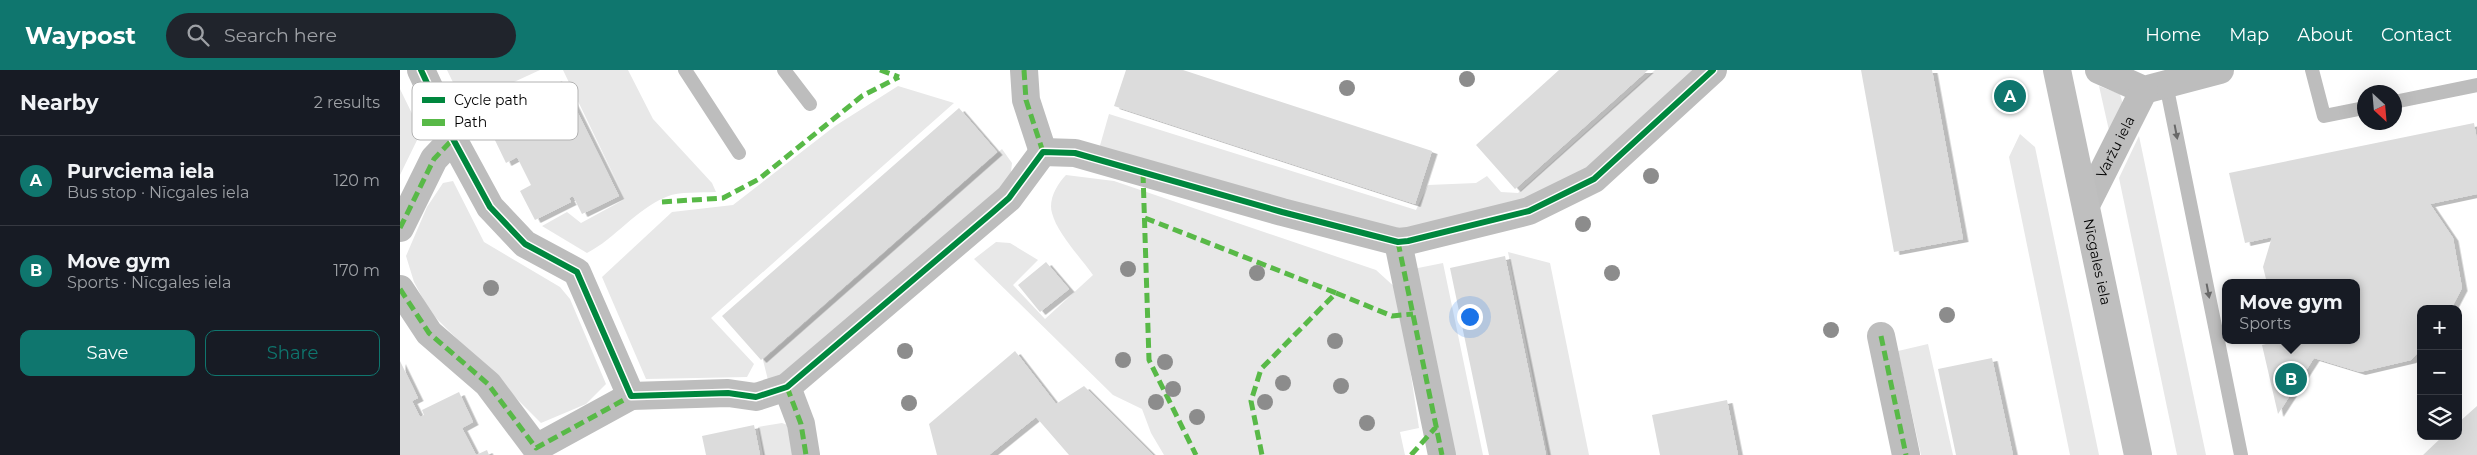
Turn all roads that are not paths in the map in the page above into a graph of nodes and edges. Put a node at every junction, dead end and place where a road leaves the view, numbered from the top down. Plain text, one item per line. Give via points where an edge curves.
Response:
1 (421, 70) edge
2 (685, 70) edge
3 (784, 70) edge
4 (1024, 70) edge
5 (1713, 70) edge
6 (2057, 70) edge
7 (2098, 70) edge
8 (2220, 70) edge
9 (2312, 70) edge
10 (427, 82) edge
11 (2477, 86) edge
12 (2155, 87) junction
13 (2402, 100) edge
14 (810, 104) dead end
15 (2357, 109) edge
16 (452, 140) edge
17 (454, 140) edge
18 (1043, 152) junction
19 (739, 153) dead end
20 (2086, 205) junction
21 (400, 228) edge
22 (1398, 242) junction
23 (400, 289) edge
24 (1881, 336) dead end
25 (787, 387) junction
26 (631, 396) junction
27 (537, 452) edge
28 (806, 455) edge
29 (1442, 455) edge
30 (1906, 455) edge
31 (2138, 455) edge
32 (2241, 455) edge

1 - 10 street
2 - 19 lane
3 - 14 lane
4 - 18 street via 1026,100
5 - 22 street via 1594,179 1530,211
6 - 20 street, Nīcgales iela
7 - 12 street
8 - 12 street
9 - 15 lane via 2324,116
11 - 13 lane
12 - 20 street, Varžu iela
12 -> 32 lane
16 - 21 street via 434,159
17 - 26 street via 490,207 525,244 577,272
18 - 22 street via 1075,153
18 - 25 street via 1009,198
20 - 31 street, Nīcgales iela
22 - 29 street
23 - 27 street via 429,332 488,384
24 - 30 street
25 - 26 street via 756,397 728,393
25 - 28 street via 801,424
26 - 27 street

